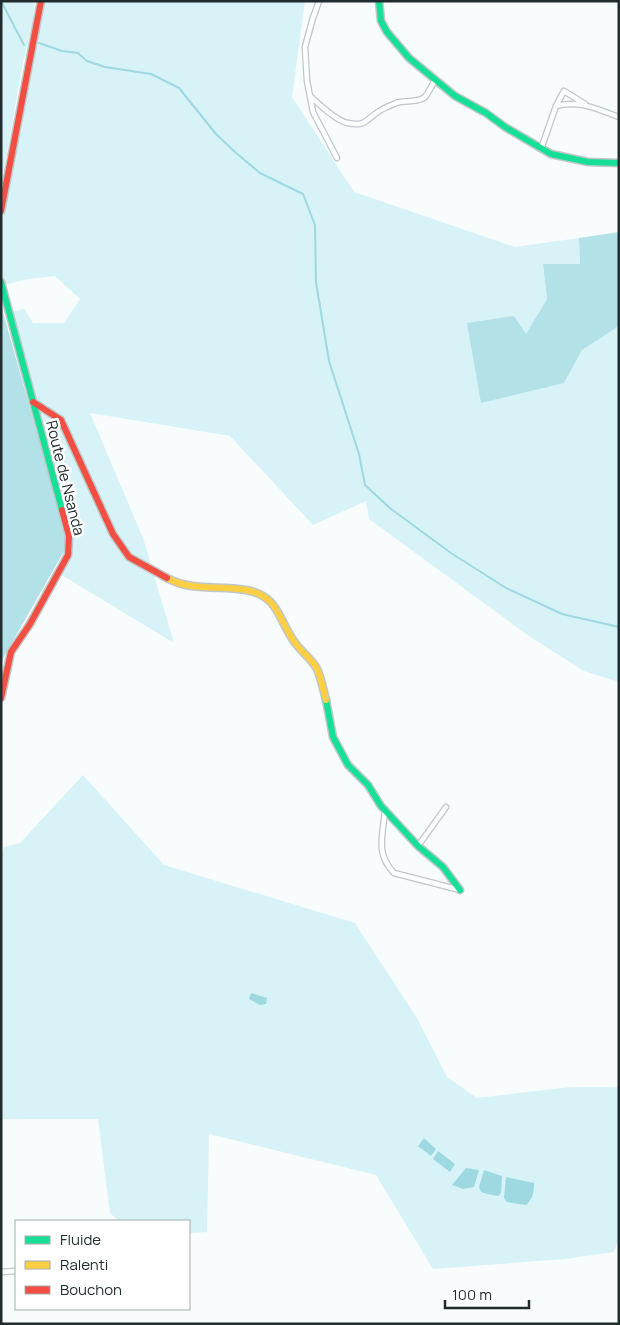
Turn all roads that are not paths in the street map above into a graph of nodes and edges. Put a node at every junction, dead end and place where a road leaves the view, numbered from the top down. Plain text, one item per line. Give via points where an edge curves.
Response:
1 (41, 1) edge
2 (319, 1) edge
3 (379, 1) edge
4 (435, 80) junction
5 (309, 96) junction
6 (584, 104) junction
7 (556, 106) junction
8 (619, 118) edge
9 (541, 148) junction
10 (337, 158) dead end
11 (619, 163) edge
12 (1, 211) edge
13 (1, 282) edge
14 (33, 402) junction
15 (1, 698) edge
16 (446, 807) dead end
17 (385, 810) junction
18 (418, 846) junction
19 (460, 890) joint
20 (15, 1270) edge
21 (1, 1272) edge

1 - 12 street
2 - 5 street via 305,47
3 - 4 street via 381,21 387,32 409,58
4 - 5 street via 425,97 396,103 362,123 345,123
4 - 9 street via 455,96
5 - 10 street via 316,119
6 - 7 street
6 - 7 street via 564,91
6 - 8 street
7 - 9 street
9 - 11 street via 562,158
13 - 14 street, Route de Nsanda
14 - 15 street, Route de Nsanda via 69,536 68,555 11,652
14 - 17 street via 61,420 113,534 129,557 175,582 193,587 247,590 267,598 276,607 296,644 317,668 333,737 348,764
16 - 18 street
17 - 18 street
17 - 19 street via 381,854 386,866 394,873
18 - 19 street via 443,867
20 - 21 street

